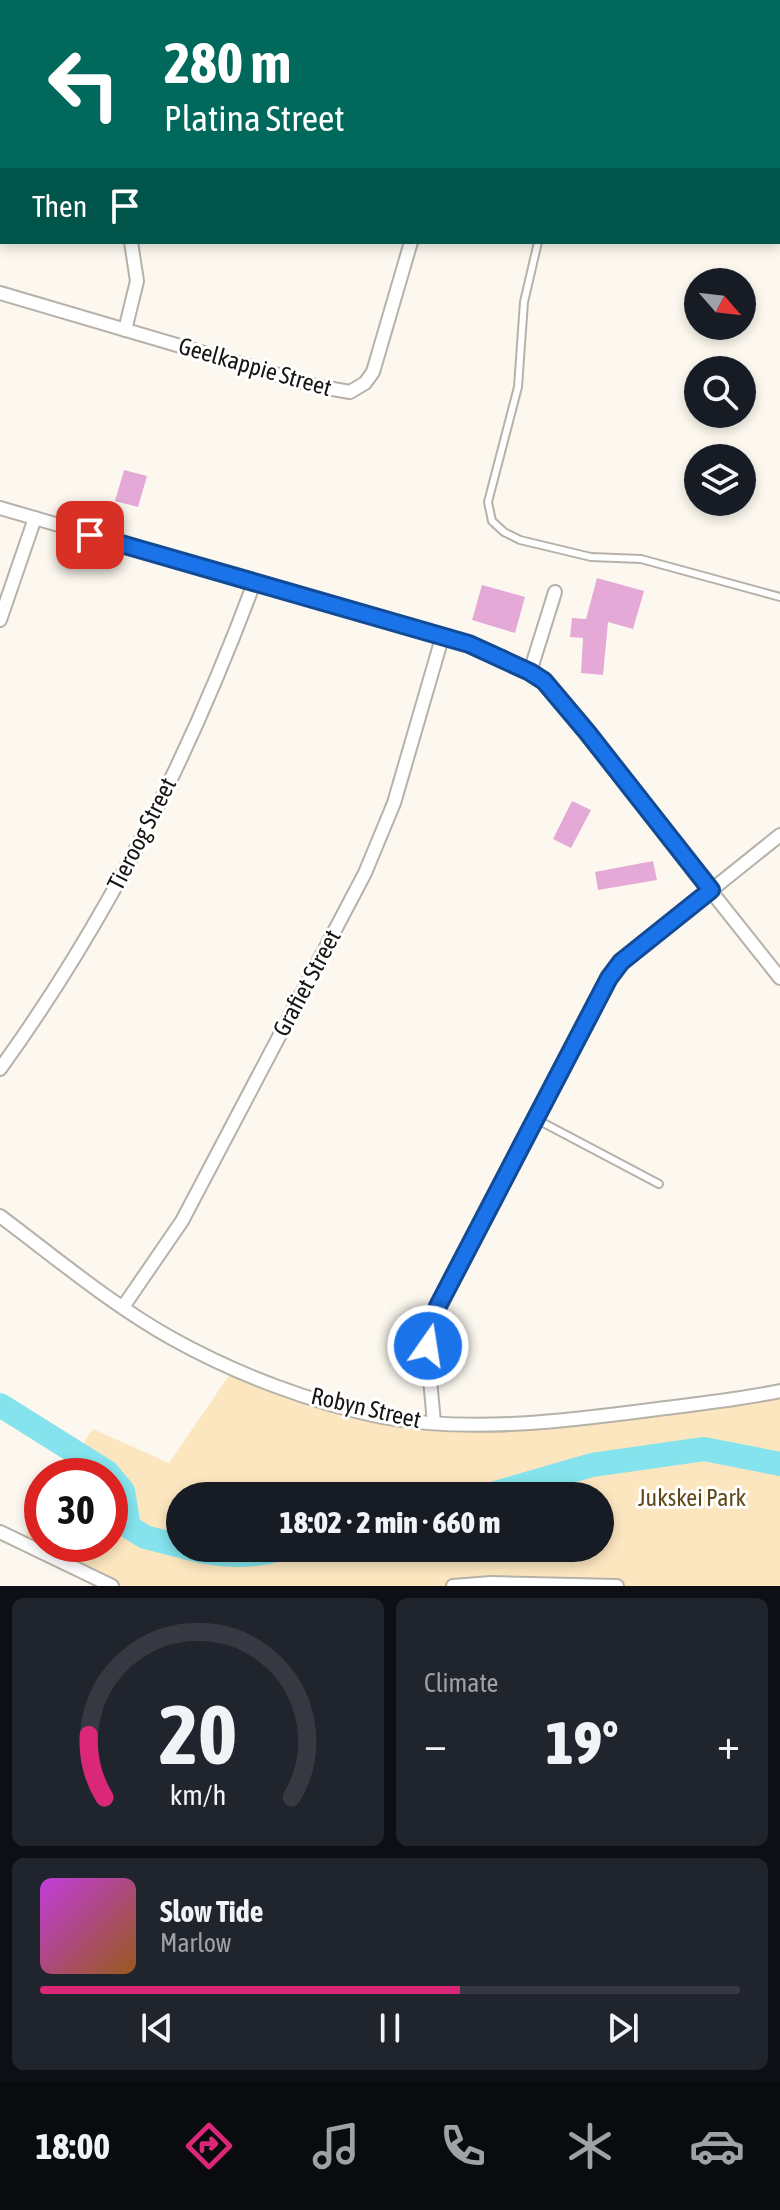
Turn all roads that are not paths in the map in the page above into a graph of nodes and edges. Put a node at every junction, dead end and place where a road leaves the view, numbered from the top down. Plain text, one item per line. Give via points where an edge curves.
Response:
1 (695, 0) edge
2 (703, 0) edge
3 (131, 244) edge
4 (410, 244) edge
5 (538, 244) edge
6 (0, 293) edge
7 (125, 330) junction
8 (0, 508) edge
9 (35, 518) junction
10 (254, 583) junction
11 (555, 592) dead end
12 (780, 597) edge
13 (0, 620) edge
14 (442, 638) junction
15 (530, 672) junction
16 (780, 835) edge
17 (711, 890) junction
18 (780, 978) edge
19 (0, 1069) edge
20 (536, 1119) junction
21 (659, 1184) dead end
22 (0, 1216) edge
23 (123, 1307) junction
24 (780, 1391) edge
25 (434, 1423) junction
26 (0, 1532) edge
27 (112, 1586) edge
28 (453, 1586) edge
29 (617, 1586) edge

1 - 2 lane
3 - 7 street via 137,281
4 - 7 street, Geelkappie Street via 373,372 350,392
5 - 12 lane via 524,302 518,387 488,502 492,521 520,540 601,559 648,561
6 - 7 street, Geelkappie Street
8 - 9 street
9 - 10 street
9 - 13 street
10 - 14 street
10 - 19 street, Tieroog Street via 196,726 95,925 55,993
11 - 15 street
14 - 15 street via 469,644
14 - 23 street, Grafiet Street via 394,803 365,873 188,1211
15 - 17 street via 587,732
16 - 17 street
17 - 18 street
17 - 20 street via 615,970
20 - 21 lane
20 - 25 street via 432,1321 428,1357
22 - 23 street, Robyn Street
23 - 25 street, Robyn Street via 190,1348 295,1391 366,1413
24 - 25 street, Robyn Street via 570,1419
26 - 27 street
28 - 29 street

